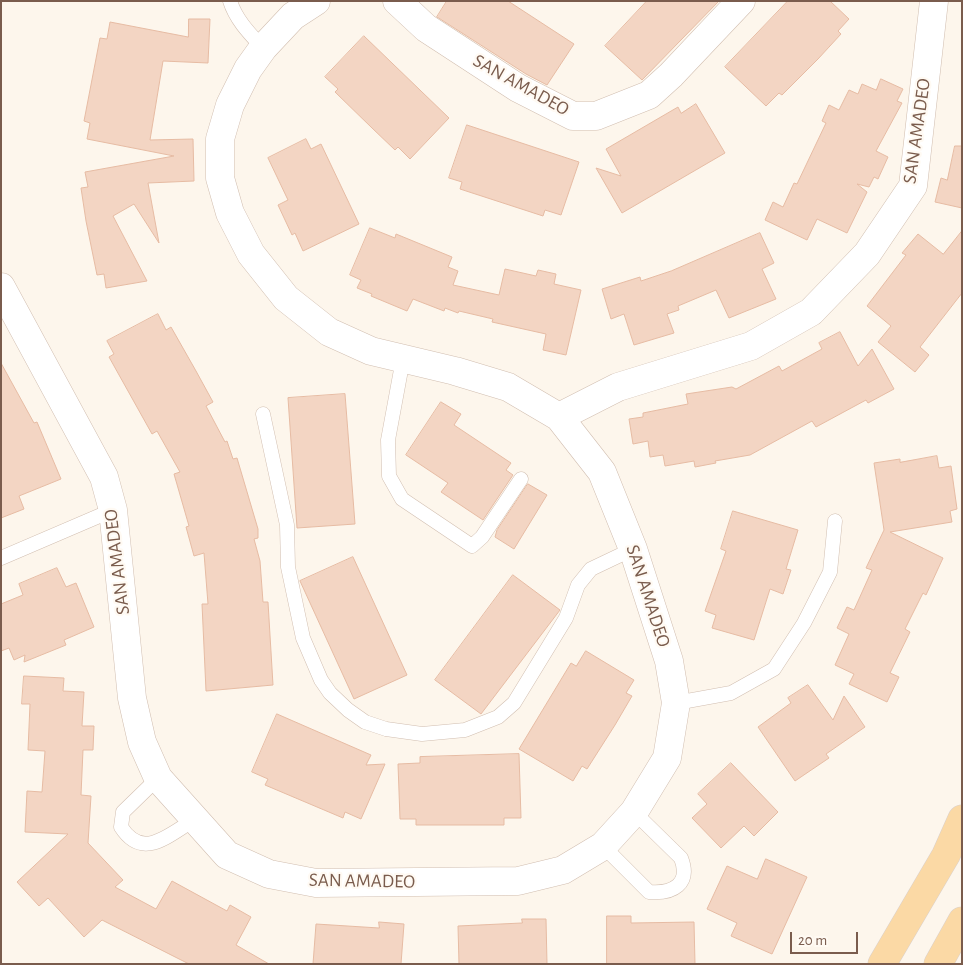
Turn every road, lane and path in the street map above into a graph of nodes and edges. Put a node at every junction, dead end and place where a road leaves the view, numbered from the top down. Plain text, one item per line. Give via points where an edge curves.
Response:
1 (230, 1) edge
2 (316, 1) edge
3 (397, 1) edge
4 (741, 1) edge
5 (934, 1) edge
6 (263, 48) junction
7 (3, 294) edge
8 (403, 359) junction
9 (263, 414) dead end
10 (559, 417) junction
11 (520, 479) dead end
12 (113, 510) junction
13 (835, 521) dead end
14 (634, 549) junction
15 (1, 558) edge
16 (676, 703) junction
17 (158, 778) junction
18 (634, 812) junction
19 (962, 819) edge
20 (194, 820) junction
21 (603, 846) junction
22 (962, 921) edge
23 (882, 964) edge
24 (938, 964) edge

1 - 6 lane via 242,24
2 - 6 street, SAN AMADEO via 293,16
3 - 4 street, SAN AMADEO via 426,28 501,77 573,116 596,116 649,95
5 - 10 street, SAN AMADEO via 913,186 868,254 811,312 751,346 618,387
6 - 8 street, SAN AMADEO via 230,104 220,140 220,178 230,214 251,254 286,298 329,332 371,351
7 - 12 street, SAN AMADEO via 104,477
8 - 10 street, SAN AMADEO via 508,387
8 - 11 lane via 388,440 389,476 402,498 472,546
9 - 14 lane via 287,525 288,567 303,638 330,693 365,722 386,729 422,734 465,730 498,717 514,703 566,618 578,585 591,569
10 - 14 street, SAN AMADEO via 602,472
12 - 15 lane
12 - 17 street, SAN AMADEO via 132,698 142,742
13 - 16 lane via 830,572 804,623 774,669 731,693
14 - 16 street, SAN AMADEO via 669,661
16 - 18 street, SAN AMADEO via 667,758
17 - 20 street, SAN AMADEO
17 - 20 lane via 123,812 121,827 128,838 143,845 157,842
18 - 21 street, SAN AMADEO
18 - 21 lane via 681,858 684,868 682,879 675,889 663,893 649,892
19 - 23 main road via 946,855
20 - 21 street, SAN AMADEO via 227,855 269,874 316,883 518,881 563,870
22 - 24 main road

